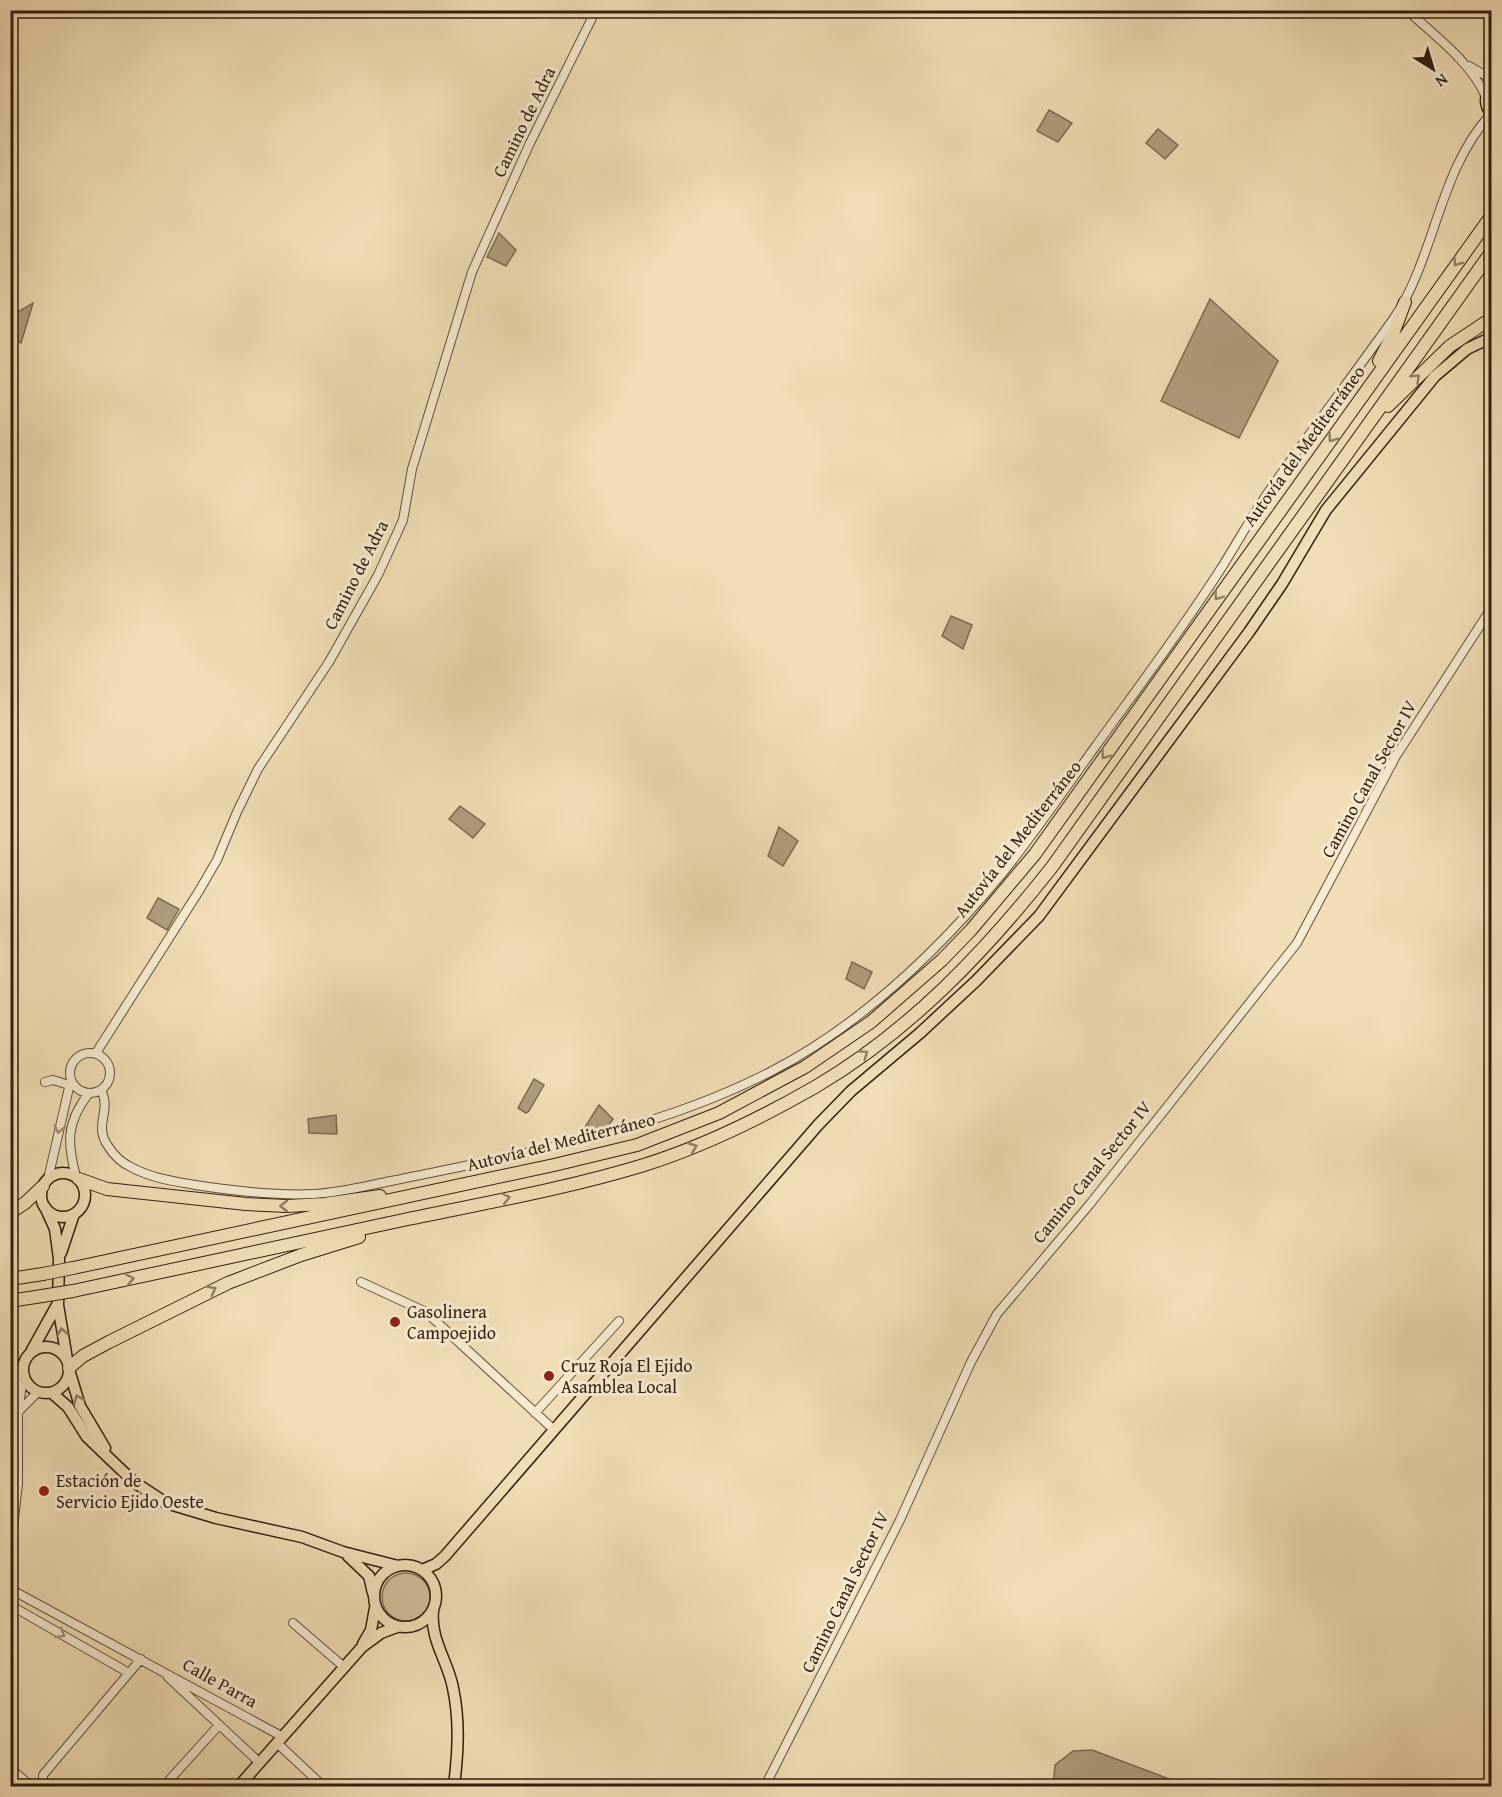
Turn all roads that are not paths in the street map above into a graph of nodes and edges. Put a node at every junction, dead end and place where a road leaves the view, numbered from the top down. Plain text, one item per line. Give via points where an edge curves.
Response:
1 (596, 10) edge
2 (1407, 10) edge
3 (1457, 57) junction
4 (1491, 79) edge
5 (1491, 87) edge
6 (1486, 97) junction
7 (1491, 114) edge
8 (1491, 214) edge
9 (1491, 251) edge
10 (1405, 302) junction
11 (1491, 318) edge
12 (1491, 337) edge
13 (1353, 408) junction
14 (1348, 452) junction
15 (1491, 607) edge
16 (96, 1053) junction
17 (45, 1082) dead end
18 (70, 1082) junction
19 (101, 1090) junction
20 (89, 1093) junction
21 (78, 1178) junction
22 (45, 1182) junction
23 (467, 1185) junction
24 (472, 1206) junction
25 (45, 1207) junction
26 (10, 1213) edge
27 (74, 1214) junction
28 (59, 1260) junction
29 (10, 1279) edge
30 (361, 1282) dead end
31 (10, 1301) edge
32 (57, 1305) junction
33 (619, 1321) dead end
34 (32, 1350) junction
35 (68, 1366) junction
36 (19, 1376) edge
37 (38, 1392) junction
38 (52, 1393) junction
39 (18, 1412) junction
40 (535, 1413) junction
41 (553, 1429) junction
42 (14, 1432) edge
43 (113, 1461) junction
44 (343, 1552) junction
45 (10, 1554) edge
46 (445, 1556) junction
47 (398, 1566) junction
48 (422, 1570) junction
49 (434, 1583) junction
50 (10, 1589) edge
51 (373, 1594) junction
52 (10, 1605) edge
53 (375, 1608) junction
54 (434, 1610) junction
55 (292, 1623) dead end
56 (397, 1627) junction
57 (411, 1628) junction
58 (436, 1643) junction
59 (362, 1647) junction
60 (141, 1659) junction
61 (344, 1667) junction
62 (159, 1669) junction
63 (129, 1673) junction
64 (219, 1725) junction
65 (280, 1740) junction
66 (260, 1762) junction
67 (10, 1768) edge
68 (31, 1786) edge
69 (43, 1786) edge
70 (164, 1786) edge
71 (238, 1786) edge
72 (323, 1786) edge
73 (454, 1786) edge
74 (765, 1786) edge

1 - 16 street, Camino de Adra via 472,272 412,469 403,520 378,575 329,662 258,769 199,891
2 - 3 street
3 - 4 street
3 - 6 street
5 - 6 main road
6 - 7 main road
7 - 10 street via 1470,142 1453,177
8 -> 13 highway, Autovía del Mediterráneo
9 - 14 highway
10 - 13 highway via 1393,334
10 - 19 street via 1265,497 1164,652 1004,871 962,920 875,1002 774,1070 715,1098 610,1133 318,1194 223,1189 158,1178 130,1166 118,1158 103,1138 106,1101
14 -> 11 highway via 1392,401 1450,346
12 - 41 main road via 1467,350 1436,376 1326,510 1249,632 1039,916 976,981 818,1125
13 -> 23 highway, Autovía del Mediterráneo via 1035,854 971,930 903,996 805,1067 719,1113 637,1144
24 -> 14 highway via 643,1165 728,1132 816,1086 884,1040 917,1012 987,945 1052,867
15 - 74 street, Camino Canal Sector IV via 1396,756 1297,943 1090,1204 997,1314 971,1362 900,1521
16 - 18 street via 84,1053 74,1060
16 - 19 street via 110,1067 110,1080
17 - 18 street
18 - 20 street
18 -> 22 street
19 - 20 street
20 - 21 street via 79,1107 69,1144
21 - 22 main road via 65,1173 53,1175
23 -> 21 highway via 287,1206 107,1189
21 - 27 main road via 85,1198
22 - 25 main road
22 - 26 highway via 26,1203
23 - 29 highway, Autovía del Mediterráneo, bridge
31 -> 24 highway, bridge
35 -> 24 highway via 228,1283 301,1255
25 - 27 main road via 55,1215
25 - 28 main road via 55,1229
27 - 28 main road
28 - 32 main road
30 - 40 street via 426,1312
32 - 34 main road
35 -> 32 main road
33 - 40 street
34 - 35 main road via 55,1348
34 - 36 main road
35 - 38 main road via 64,1385
43 -> 35 main road via 80,1406
36 - 37 main road
36 - 39 street
37 - 38 main road
37 - 39 street
38 - 43 main road via 68,1407 87,1437
39 - 42 street
40 - 41 street
41 - 46 main road
42 - 45 street via 18,1484
43 - 44 main road via 134,1482 166,1503 302,1537
44 - 47 main road
44 - 51 main road via 369,1576
46 - 48 main road
46 - 49 main road
47 - 48 main road
47 - 51 main road via 381,1576
48 - 49 main road
49 - 54 main road
50 - 60 street, Calle Parra
51 - 53 main road
52 -> 63 street
53 - 56 main road
53 - 59 main road via 371,1630
54 - 57 main road
54 - 58 main road
55 - 61 street
56 - 57 main road
56 - 59 main road
57 - 58 main road
58 - 73 main road via 453,1685 457,1707
59 - 61 main road
60 - 62 street, Calle Parra
60 - 63 street
61 - 65 main road
62 - 64 street
62 - 65 street, Calle Parra
63 - 69 street via 43,1775
64 - 66 street
64 - 70 street
65 - 66 main road
65 - 72 street, Calle Parra
66 - 71 main road
67 - 68 street

